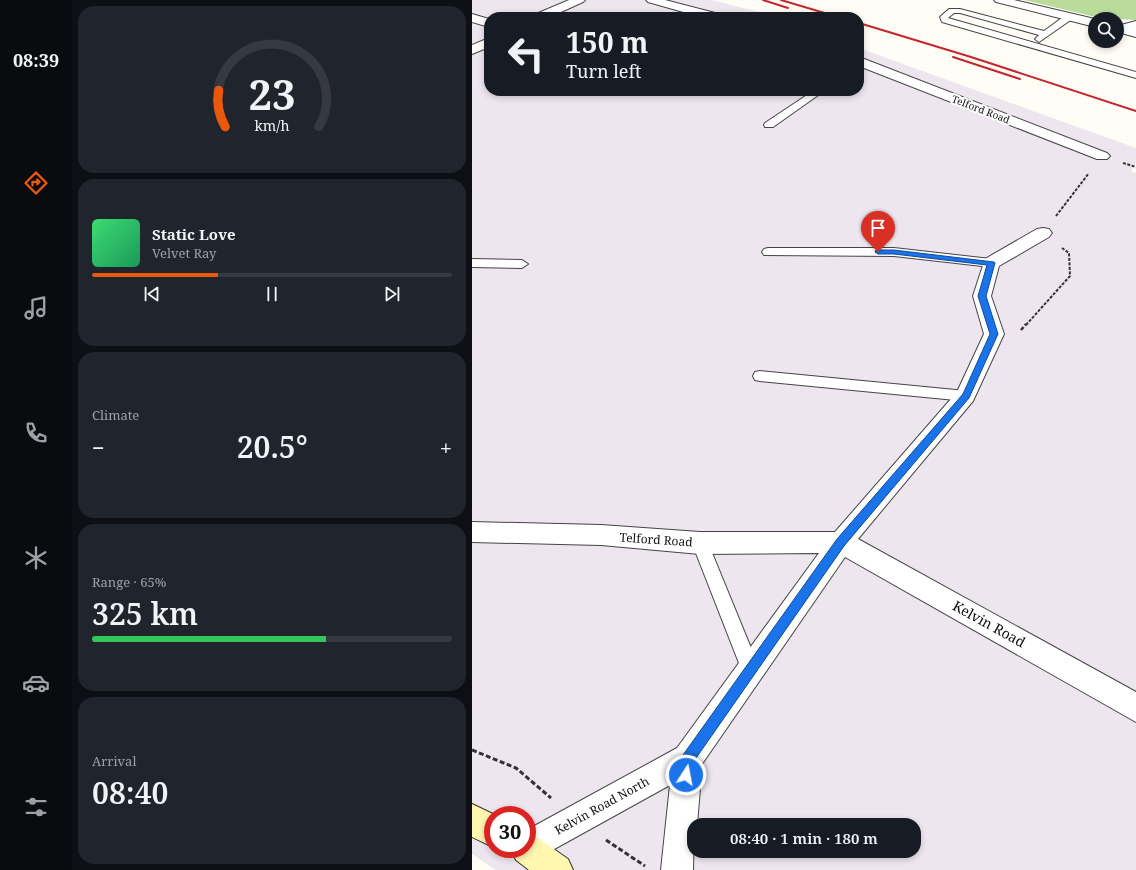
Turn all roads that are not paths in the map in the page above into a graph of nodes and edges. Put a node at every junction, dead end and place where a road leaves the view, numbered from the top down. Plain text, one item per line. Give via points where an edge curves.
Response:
1 (579, 0) edge
2 (652, 0) edge
3 (1000, 0) edge
4 (551, 12) edge
5 (696, 12) edge
6 (1069, 17) junction
7 (472, 18) edge
8 (1088, 21) edge
9 (484, 22) edge
10 (1136, 25) edge
11 (1124, 27) edge
12 (1124, 30) edge
13 (1136, 33) edge
14 (1046, 34) junction
15 (484, 44) edge
16 (1033, 44) junction
17 (472, 50) edge
18 (864, 64) edge
19 (1136, 75) edge
20 (812, 96) edge
21 (769, 125) dead end
22 (1102, 156) road end
23 (1043, 233) road end
24 (768, 252) dead end
25 (472, 263) edge
26 (991, 263) junction
27 (522, 264) dead end
28 (760, 376) dead end
29 (966, 396) junction
30 (472, 532) edge
31 (841, 542) junction
32 (700, 543) junction
33 (751, 670) junction
34 (1136, 708) edge
35 (688, 759) junction
36 (472, 820) edge
37 (484, 826) edge
38 (536, 843) edge
39 (536, 855) edge
40 (557, 870) edge
41 (677, 870) edge

1 - 4 street
2 - 5 street
3 - 6 street
6 - 8 street
6 - 14 lane
7 - 9 street
10 - 11 street
12 - 13 street
14 - 16 lane
14 - 16 lane via 960,11 952,11 944,16 945,20
15 - 17 street
16 - 19 lane
18 - 22 street, Telford Road
20 - 21 lane
23 - 26 street
24 - 26 lane via 894,252
25 - 27 lane
26 - 29 street, Kelvin Road North via 982,296 994,334
28 - 29 lane
29 - 31 street, Kelvin Road North
30 - 32 street, Telford Road via 601,535
31 - 32 street, Telford Road
31 - 33 street, Kelvin Road North
31 - 34 street, Kelvin Road
32 - 33 lane
33 - 35 street, Kelvin Road North
35 - 38 street, Kelvin Road North
35 - 41 street
36 - 37 main road
39 - 40 main road

